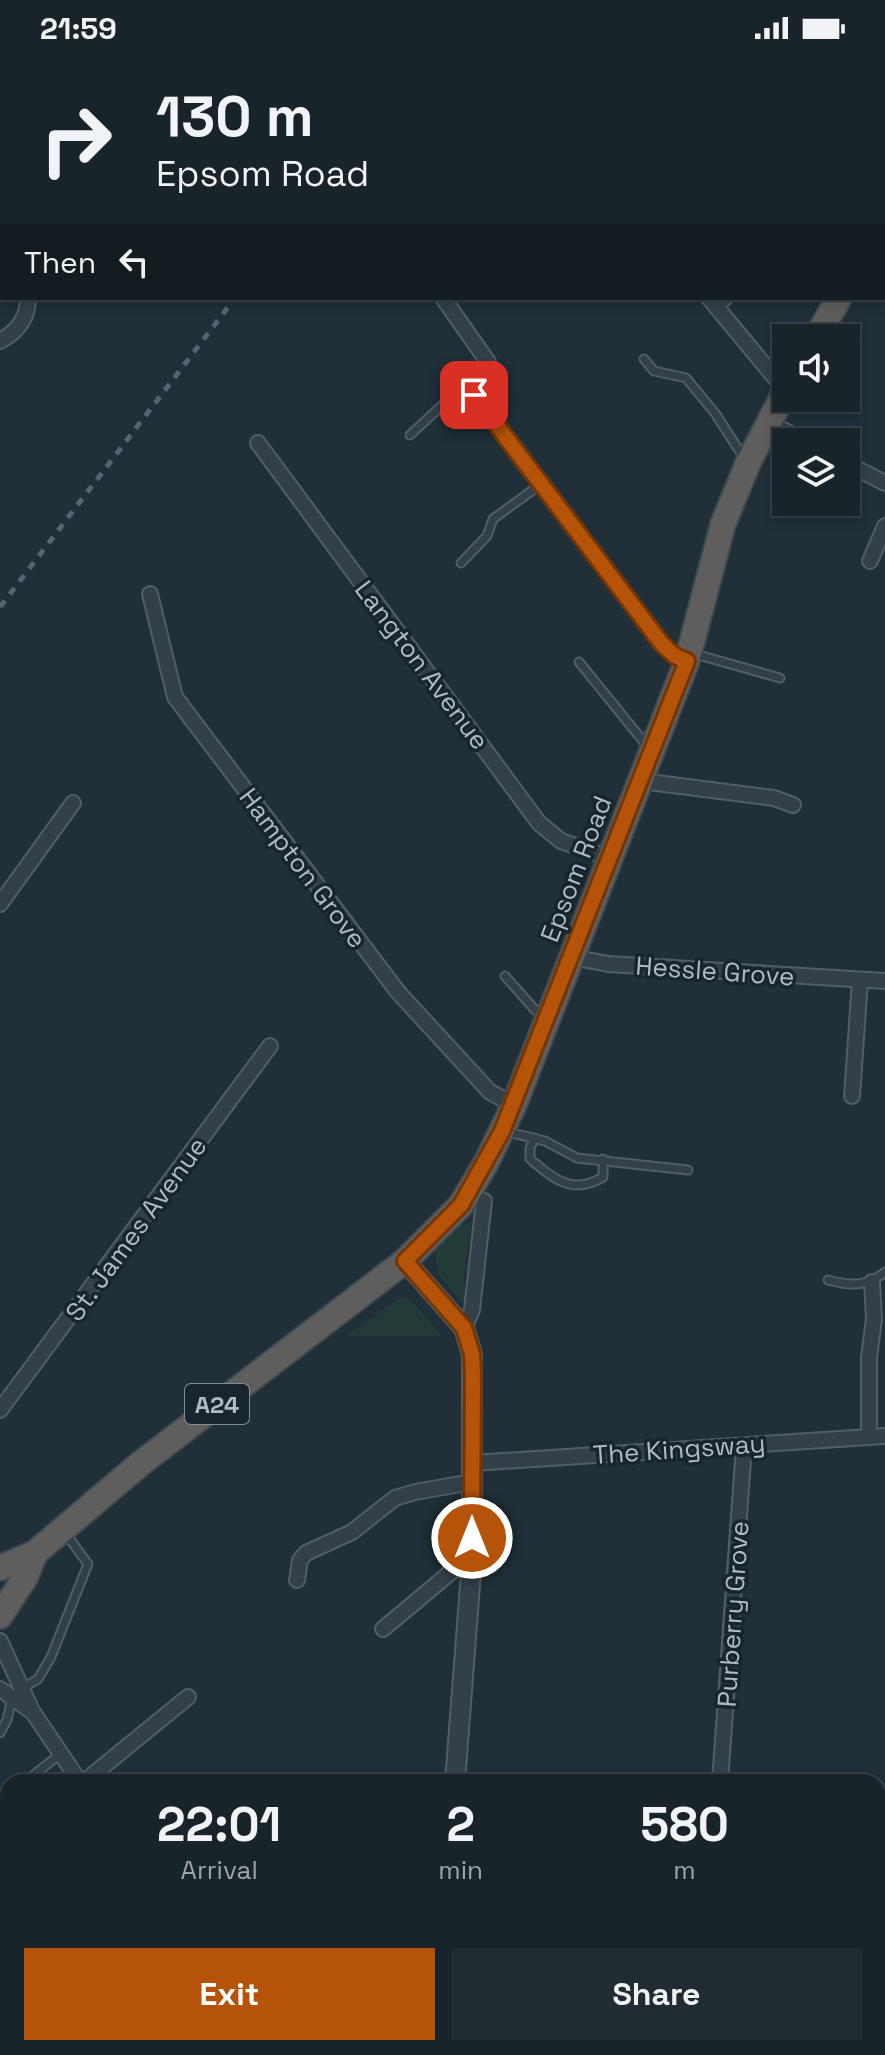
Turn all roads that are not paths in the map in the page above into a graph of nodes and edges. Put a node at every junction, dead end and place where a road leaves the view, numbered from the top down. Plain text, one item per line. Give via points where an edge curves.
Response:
1 (28, 300) edge
2 (444, 300) edge
3 (838, 300) edge
4 (713, 303) edge
5 (824, 324) edge
6 (0, 341) edge
7 (644, 359) dead end
8 (772, 373) edge
9 (476, 384) junction
10 (774, 412) edge
11 (768, 422) junction
12 (779, 428) edge
13 (410, 435) dead end
14 (258, 443) dead end
15 (748, 463) junction
16 (860, 470) edge
17 (885, 483) edge
18 (541, 484) junction
19 (885, 526) edge
20 (870, 561) dead end
21 (461, 563) dead end
22 (150, 594) dead end
23 (688, 656) junction
24 (579, 662) dead end
25 (780, 678) dead end
26 (653, 753) junction
27 (641, 781) junction
28 (73, 803) dead end
29 (793, 805) dead end
30 (609, 858) junction
31 (0, 904) edge
32 (572, 957) junction
33 (505, 976) dead end
34 (860, 980) junction
35 (885, 981) edge
36 (549, 1016) junction
37 (270, 1046) dead end
38 (852, 1096) dead end
39 (514, 1105) junction
40 (502, 1131) junction
41 (535, 1138) junction
42 (603, 1159) junction
43 (688, 1170) dead end
44 (484, 1201) dead end
45 (405, 1261) junction
46 (885, 1272) edge
47 (828, 1280) dead end
48 (872, 1282) junction
49 (464, 1328) junction
50 (0, 1410) edge
51 (885, 1436) edge
52 (869, 1437) junction
53 (744, 1446) junction
54 (472, 1472) junction
55 (62, 1529) junction
56 (35, 1553) junction
57 (472, 1559) junction
58 (0, 1568) edge
59 (297, 1580) dead end
60 (0, 1616) edge
61 (383, 1629) dead end
62 (0, 1641) edge
63 (12, 1692) edge
64 (188, 1697) dead end
65 (173, 1709) junction
66 (183, 1722) dead end
67 (0, 1733) edge
68 (60, 1754) junction
69 (33, 1774) edge
70 (76, 1774) edge
71 (92, 1774) edge
72 (456, 1774) edge
73 (721, 1774) edge

1 - 6 street via 22,324
2 - 9 street via 488,362
3 - 5 highway
4 - 8 street
7 - 15 lane via 654,371 689,381
9 - 13 lane via 464,385
9 - 18 street via 474,395
10 - 11 highway, Epsom Road / A24
11 - 12 street
11 - 15 highway, Epsom Road / A24
14 - 30 street, Langton Avenue via 539,823 561,841
15 - 23 highway, Epsom Road / A24 via 723,524
16 - 17 street
18 - 21 lane via 493,519 487,536
18 - 23 street via 662,644 675,656
19 - 20 street
22 - 39 street, Hampton Grove via 175,697 398,992 490,1092
23 - 25 lane
23 - 26 highway, Epsom Road / A24
24 - 26 lane
26 - 27 highway, Epsom Road / A24
27 - 29 street
27 - 30 highway, Epsom Road / A24
28 - 31 street
30 - 32 highway, Epsom Road / A24
32 - 34 street, Hessle Grove via 608,964
32 - 36 highway, Epsom Road / A24
33 - 36 lane via 535,1010
34 - 35 street, Hessle Grove
34 - 38 street
36 - 39 highway, Epsom Road / A24
37 - 50 street, St. James Avenue
39 - 40 highway, Epsom Road / A24
40 - 41 lane
40 - 45 highway, Epsom Road / A24 via 461,1205
41 - 42 lane via 577,1158
41 - 42 lane via 530,1159 554,1180 591,1184 603,1177
42 - 43 lane
44 - 49 street via 472,1310
45 - 49 street
45 - 55 highway, A24 via 151,1454
46 - 48 lane
47 - 48 lane
48 - 52 street
49 - 54 street via 472,1354
51 - 52 street, The Kingsway
52 - 53 street, The Kingsway
53 - 54 street, The Kingsway
53 - 73 street, Purberry Grove
54 - 57 street
54 - 59 street, The Kingsway via 395,1498 352,1532 306,1553
55 - 56 highway, A24
55 - 63 lane via 88,1564 38,1679
56 - 58 highway, A24
56 - 60 highway, A24
57 - 61 street
57 - 72 street
62 - 63 street
63 - 67 lane
63 - 68 street via 32,1711
64 - 65 street
65 - 66 street
65 - 71 street
68 - 69 lane
68 - 70 street

